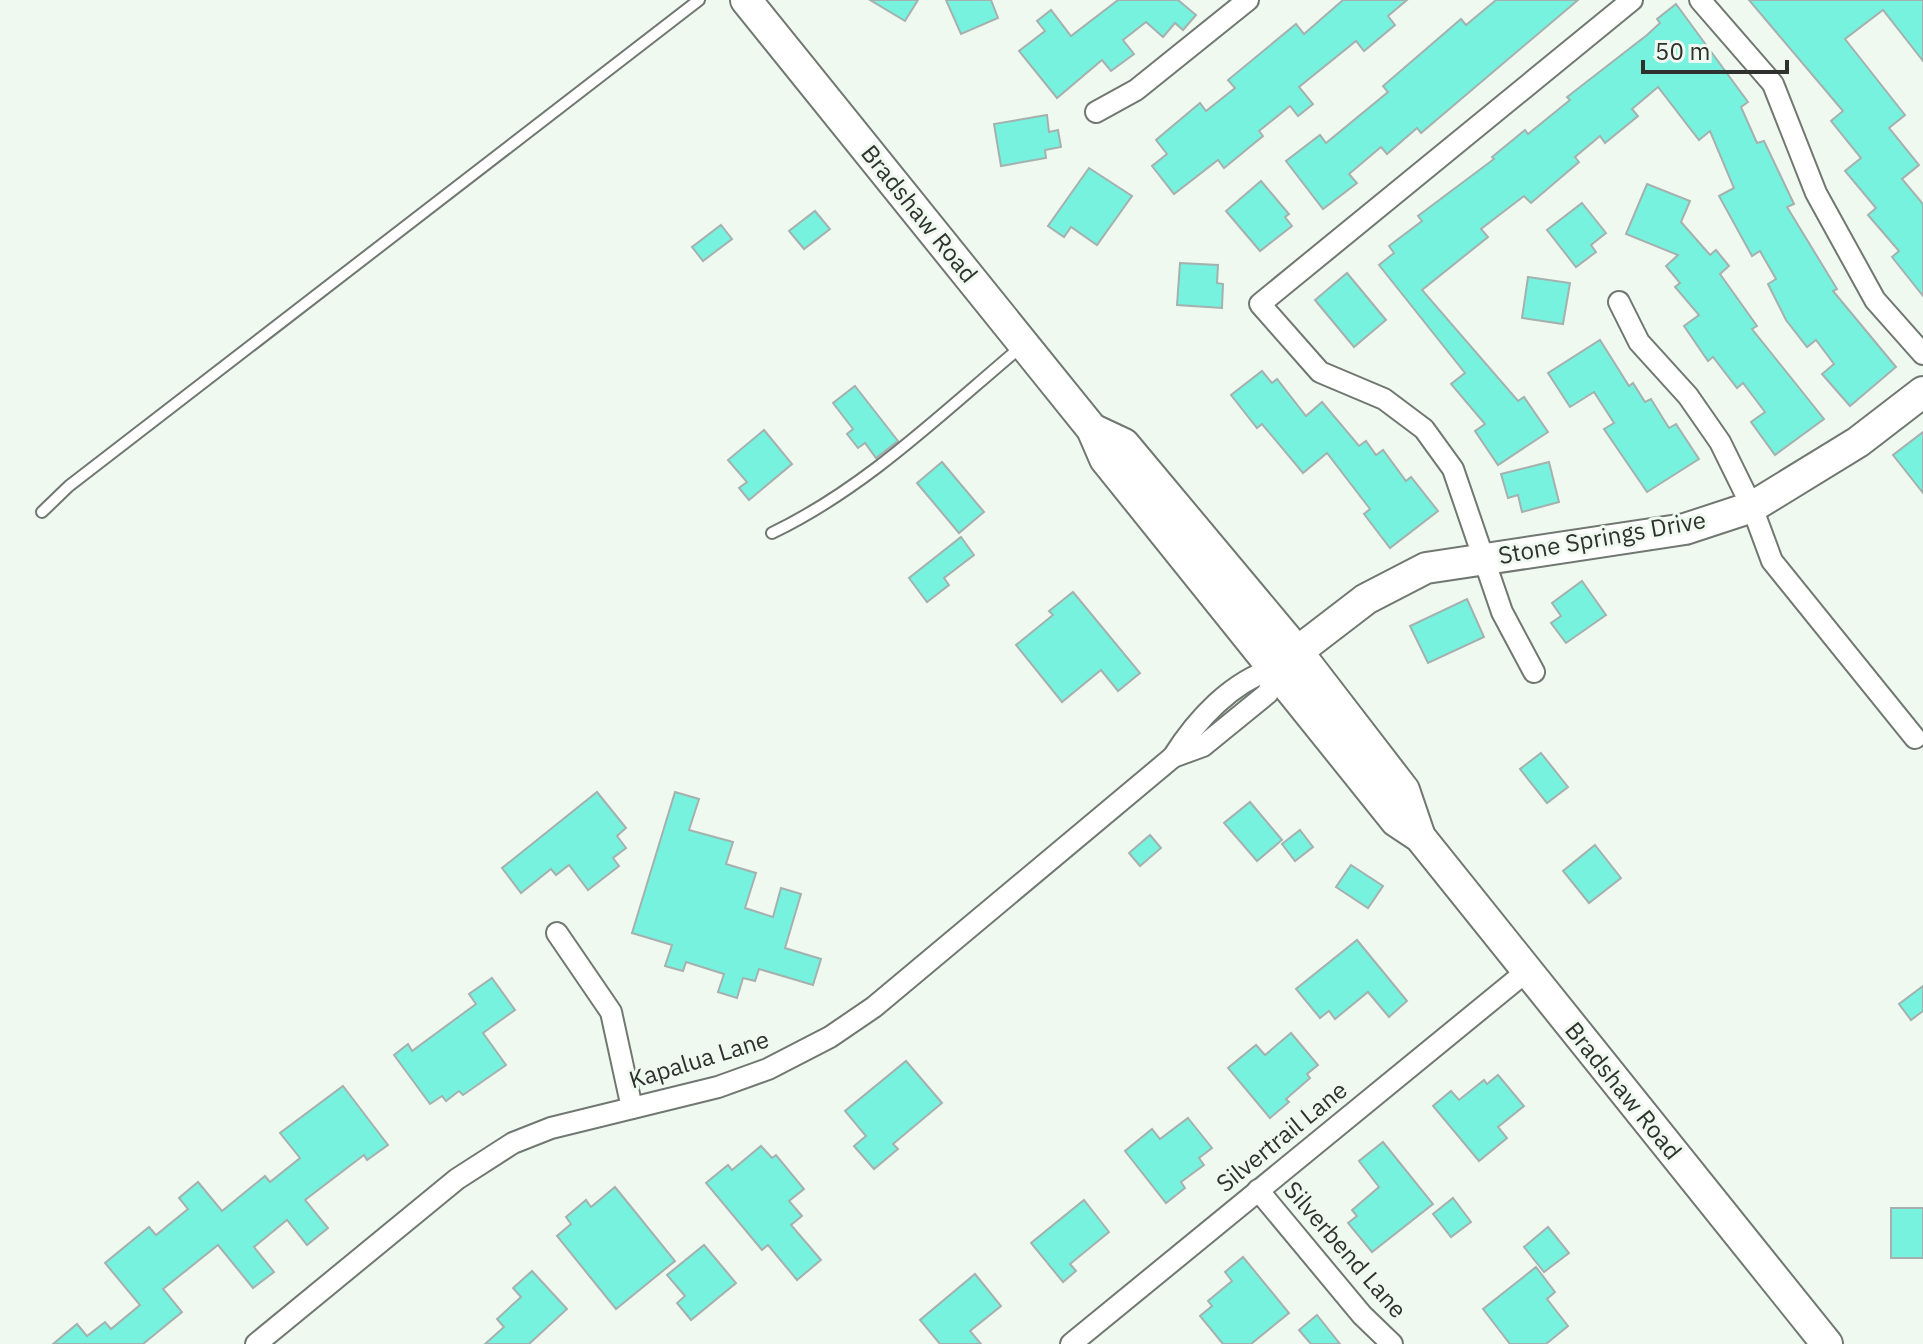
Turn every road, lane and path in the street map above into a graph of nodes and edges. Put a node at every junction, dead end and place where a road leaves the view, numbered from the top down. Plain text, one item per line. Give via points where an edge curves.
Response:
1 (699, 0) edge
2 (746, 0) edge
3 (1248, 0) edge
4 (1632, 0) edge
5 (1700, 0) edge
6 (1096, 112) dead end
7 (1619, 302) dead end
8 (1024, 344) junction
9 (1923, 354) edge
10 (1923, 392) edge
11 (1752, 507) junction
12 (42, 512) dead end
13 (772, 533) dead end
14 (1484, 558) junction
15 (1286, 660) junction
16 (1534, 672) dead end
17 (1915, 738) dead end
18 (557, 933) dead end
19 (1527, 971) junction
20 (632, 1108) junction
21 (1258, 1190) junction
22 (256, 1344) edge
23 (1071, 1344) edge
24 (1392, 1344) edge
25 (1827, 1344) edge

1 - 12 lane
2 - 8 main road, Bradshaw Road
3 - 6 street via 1136,90
4 - 14 street via 1260,304 1320,372 1384,399 1424,429 1453,469
5 - 9 street via 1773,84 1816,193 1875,300
7 - 11 street via 1639,342 1688,396 1720,442
8 - 13 lane via 870,473 818,511
8 - 15 main road, Bradshaw Road via 1092,429 1105,459
10 - 11 main road, Stone Springs Drive via 1858,442
11 - 14 main road, Stone Springs Drive via 1685,529
11 - 17 street via 1772,561
14 - 15 main road, Stone Springs Drive via 1426,568 1366,599
14 - 16 street via 1502,612
15 - 19 main road, Bradshaw Road via 1396,821 1420,837
15 - 20 street, Kapalua Lane via 1268,693 1203,746 1173,757 874,1007 768,1069
18 - 20 street via 611,1012
19 - 21 street, Silvertrail Lane
19 - 25 main road, Bradshaw Road
20 - 22 street, Kapalua Lane via 551,1128 478,1163
21 - 23 street, Silvertrail Lane
21 - 24 street, Silverbend Lane

